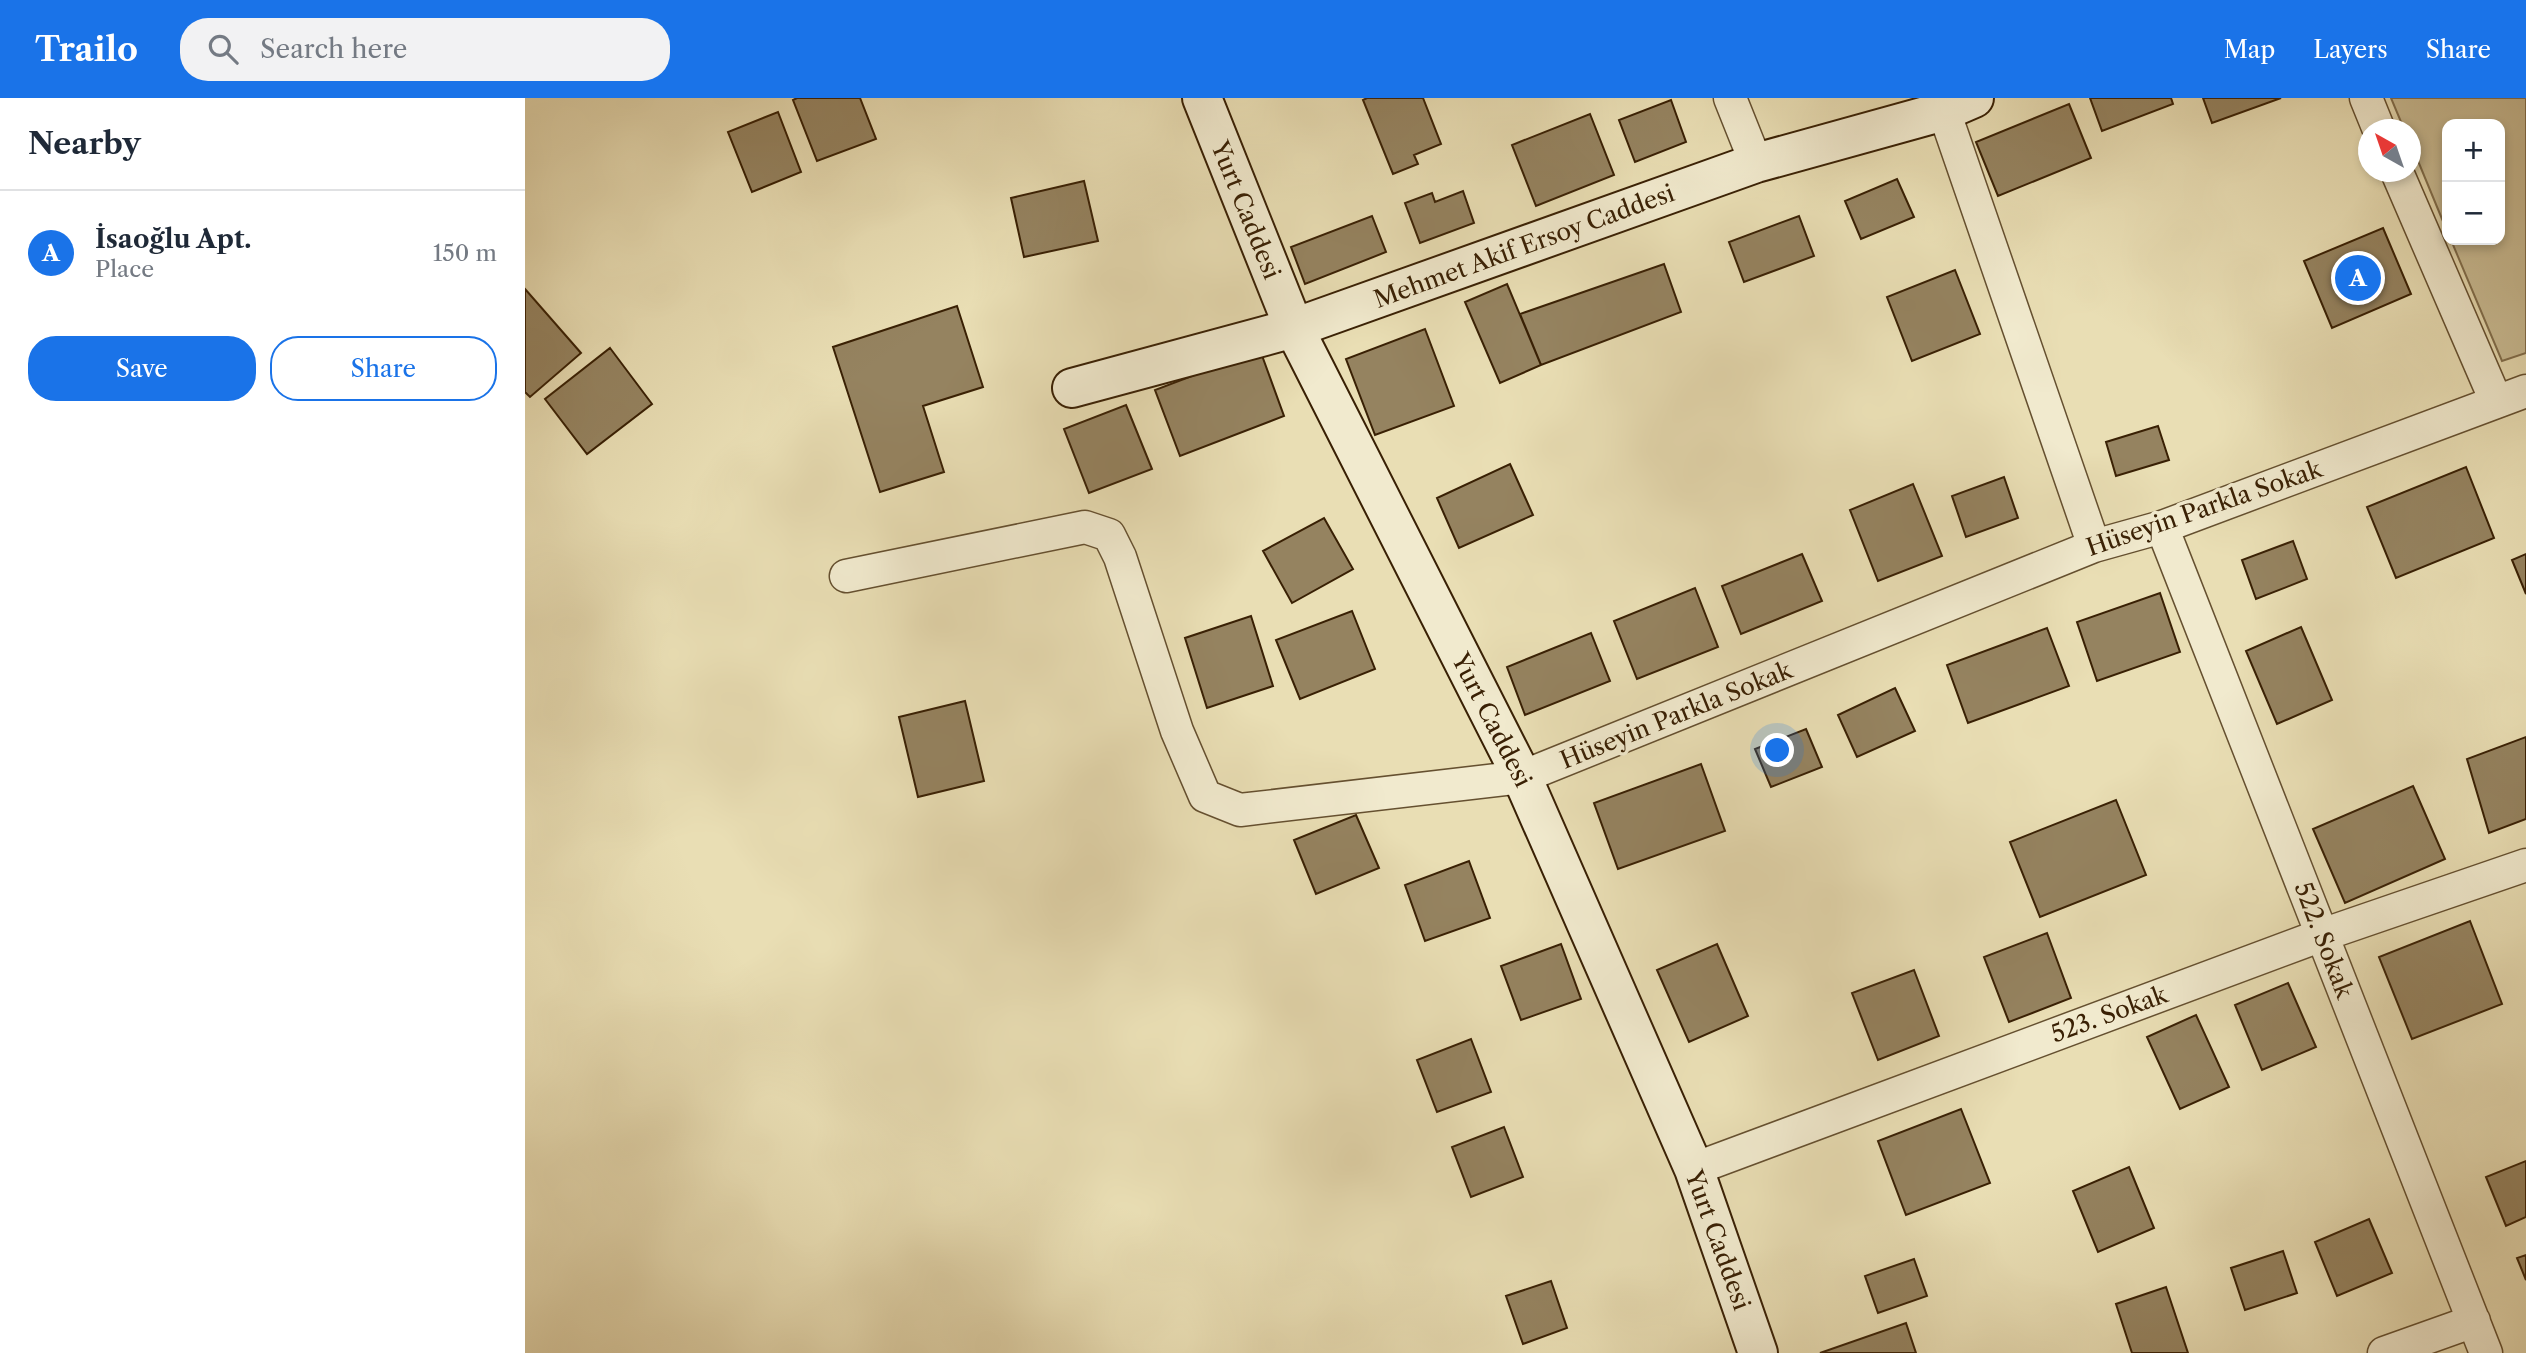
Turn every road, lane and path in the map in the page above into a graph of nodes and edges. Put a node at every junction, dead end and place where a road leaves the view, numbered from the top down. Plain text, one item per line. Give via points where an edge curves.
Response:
1 (1202, 98) edge
2 (1730, 98) edge
3 (2366, 98) edge
4 (1959, 104) edge
5 (2375, 119) edge
6 (1756, 163) junction
7 (2401, 182) edge
8 (1294, 328) junction
9 (1072, 388) dead end
10 (2526, 391) edge
11 (2496, 401) junction
12 (2162, 527) junction
13 (2094, 546) junction
14 (846, 576) dead end
15 (1522, 777) junction
16 (2526, 866) edge
17 (2322, 934) junction
18 (1694, 1169) junction
19 (2474, 1321) junction
20 (1758, 1353) edge
21 (2384, 1353) edge
22 (2486, 1353) edge

1 - 8 street, Yurt Caddesi
2 - 6 street
3 - 5 street
4 - 6 street, Mehmet Akif Ersoy Caddesi
4 - 13 street
6 - 8 street, Mehmet Akif Ersoy Caddesi
7 - 11 street
8 - 9 street, Mehmet Akif Ersoy Caddesi
8 - 15 street, Yurt Caddesi
10 - 11 street, Hüseyin Parkla Sokak
11 - 12 street, Hüseyin Parkla Sokak
12 - 13 street, Hüseyin Parkla Sokak
12 - 17 street, 522. Sokak
13 - 15 street, Hüseyin Parkla Sokak
14 - 15 street, Hüseyin Parkla Sokak via 1085,527 1109,535 1120,557 1177,731 1205,796 1240,810
15 - 18 street, Yurt Caddesi
16 - 17 street, 523. Sokak
17 - 18 street, 523. Sokak
17 - 19 street, 522. Sokak
18 - 20 street, Yurt Caddesi
19 - 21 street
19 - 22 street, 522. Sokak

